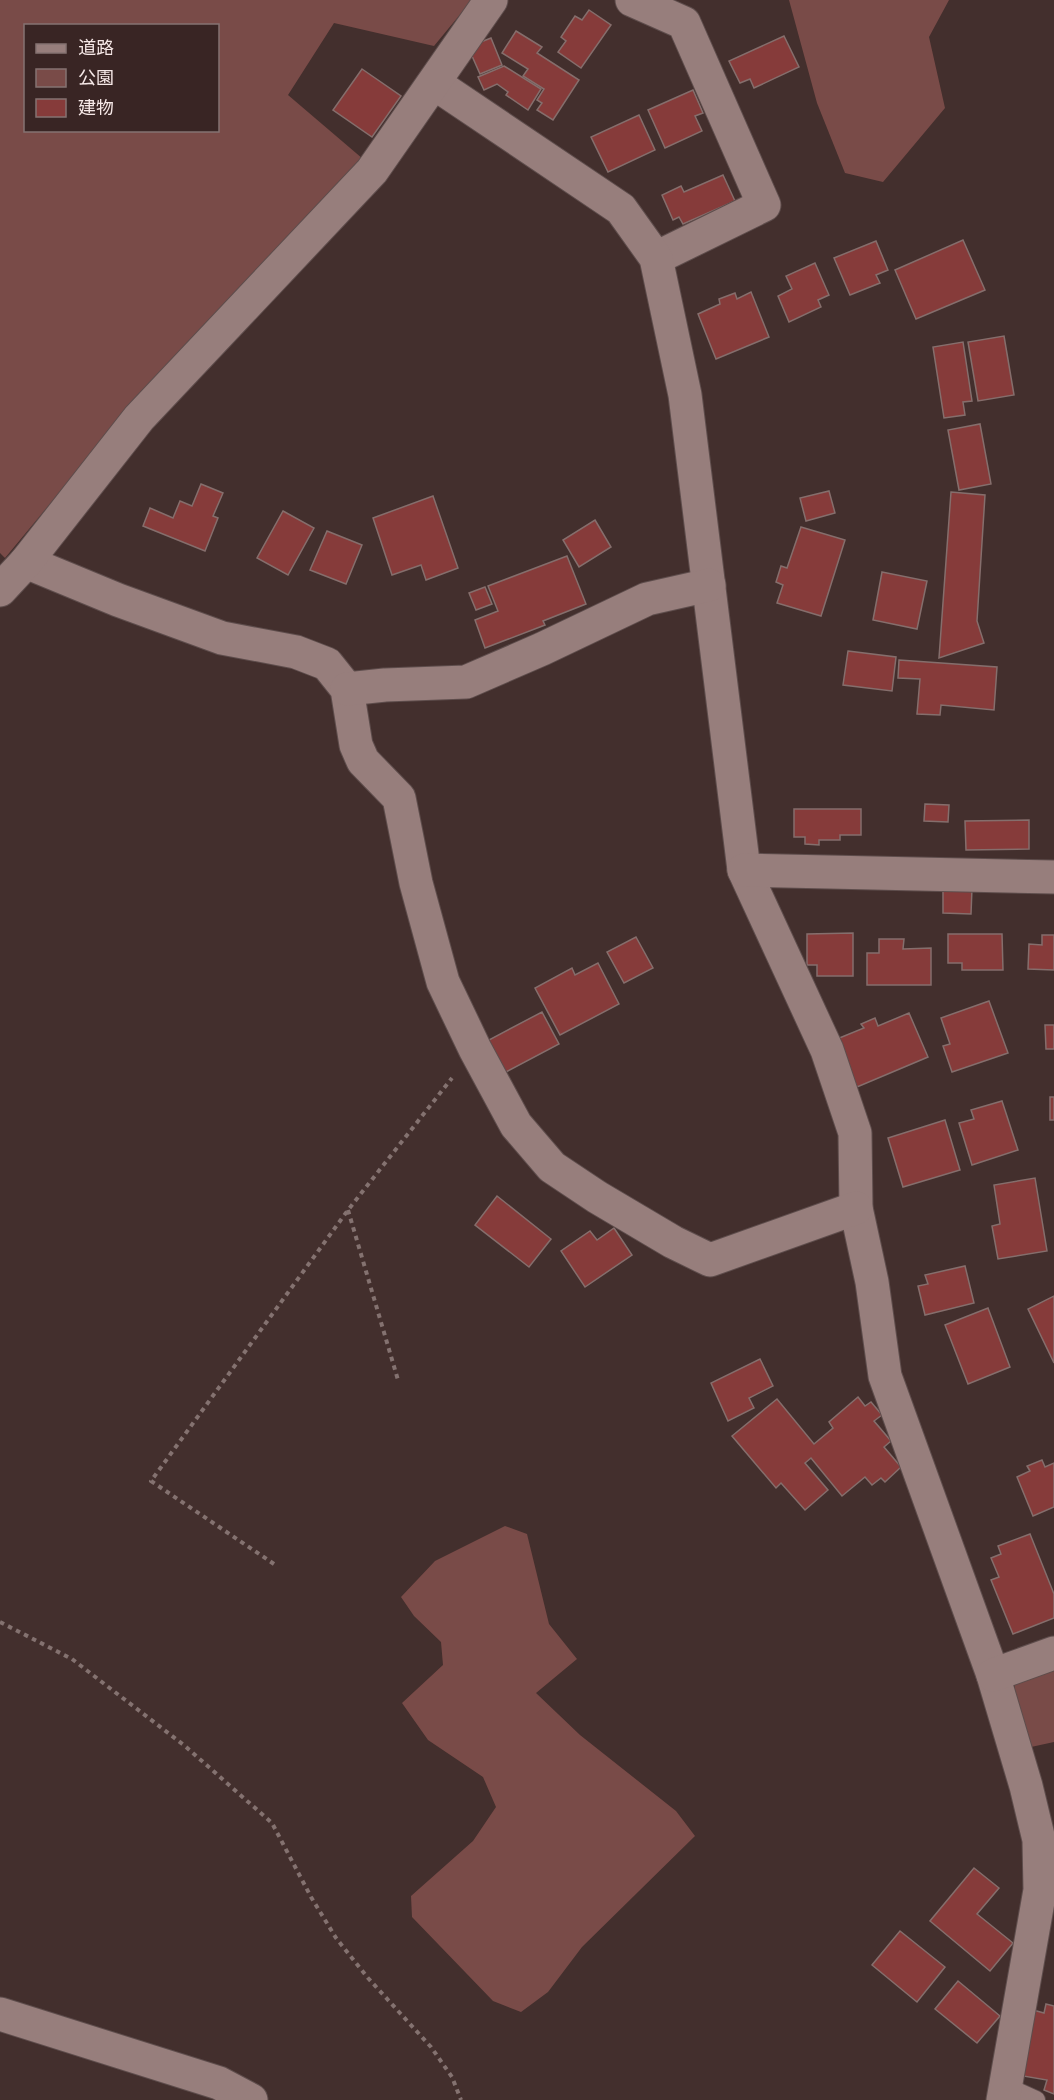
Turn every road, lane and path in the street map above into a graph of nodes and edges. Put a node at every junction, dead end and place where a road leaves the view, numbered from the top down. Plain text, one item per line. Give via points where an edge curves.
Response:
1 (491, 0) edge
2 (632, 0) edge
3 (434, 83) junction
4 (656, 258) junction
5 (26, 562) junction
6 (709, 585) junction
7 (0, 590) edge
8 (347, 689) junction
9 (744, 870) junction
10 (1054, 877) edge
11 (475, 1049) junction
12 (856, 1208) junction
13 (348, 1210) junction
14 (398, 1380) dead end
15 (274, 1564) dead end
16 (0, 1622) edge
17 (1054, 1653) edge
18 (993, 1675) junction
19 (1047, 1839) edge
20 (0, 2014) edge
21 (1004, 2093) edge
22 (250, 2100) edge
23 (461, 2100) edge
24 (1036, 2100) edge

1 - 3 street
2 - 4 street via 684,23 764,205
3 - 4 street via 621,209
3 - 5 street via 372,171 139,418
4 - 6 street via 685,395
5 - 7 street
5 - 8 street via 222,638 296,652 327,664
6 - 8 street via 647,599 466,682
6 - 9 street
8 - 11 street via 356,745 363,761 399,798 416,884 443,982
9 - 10 street
9 - 12 street via 827,1050 855,1133
11 - 12 street via 516,1125 552,1167 673,1242 710,1260
11 - 13 path
12 - 18 street via 872,1282 885,1376
13 - 14 path
13 - 15 path via 151,1481
16 - 23 path via 72,1659 185,1746 272,1823 336,1938 431,2047 452,2077
17 - 18 street
18 - 19 street via 1026,1786
19 - 21 street
20 - 22 street via 219,2083
21 - 24 lane

